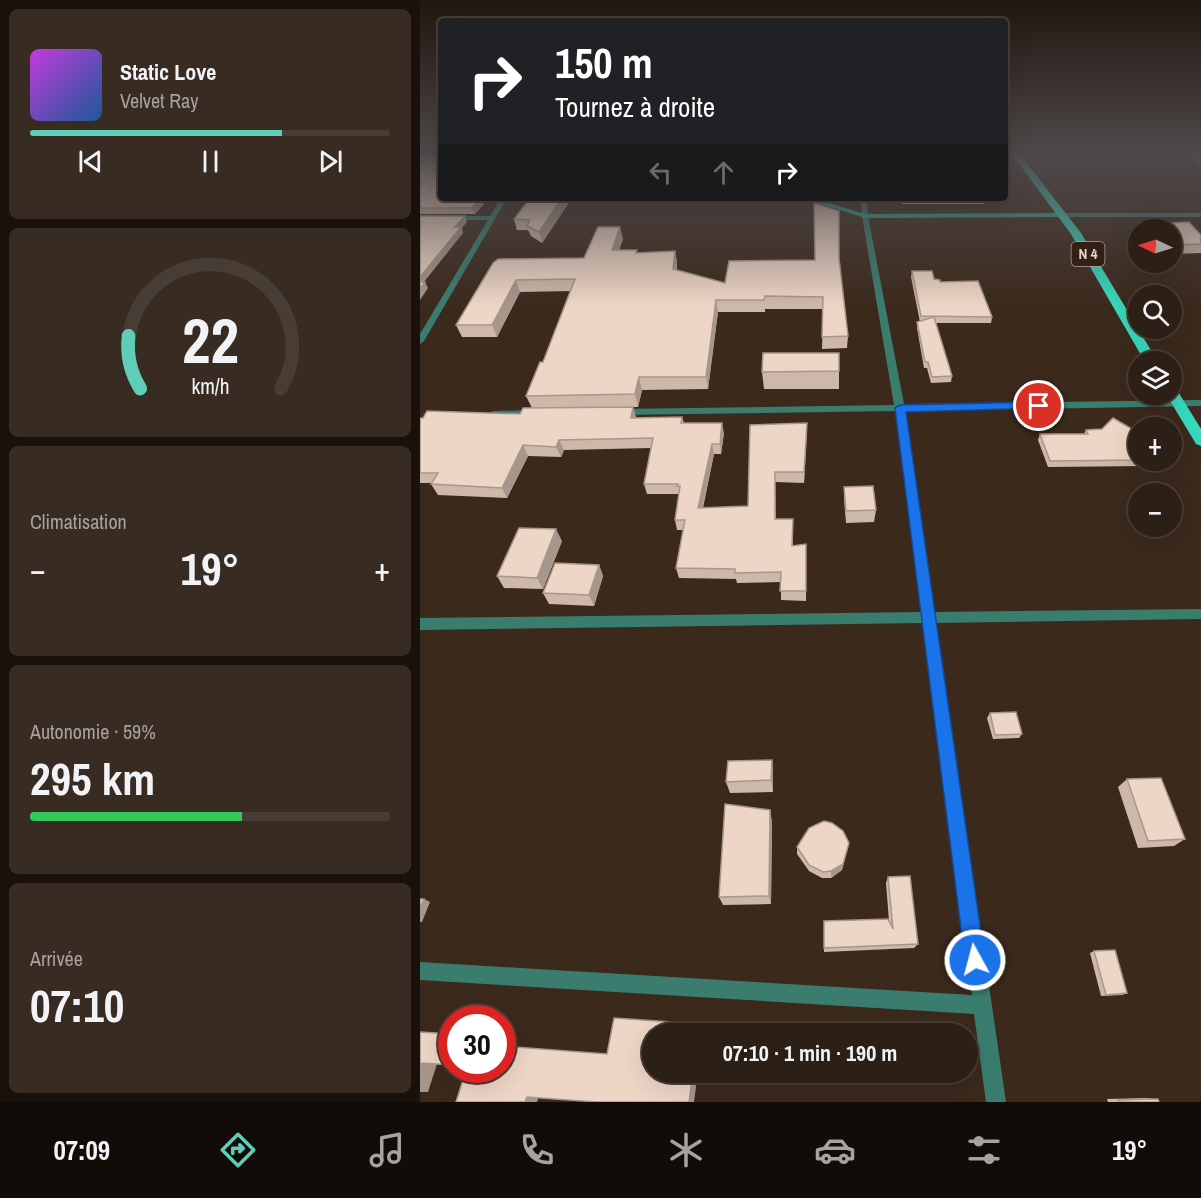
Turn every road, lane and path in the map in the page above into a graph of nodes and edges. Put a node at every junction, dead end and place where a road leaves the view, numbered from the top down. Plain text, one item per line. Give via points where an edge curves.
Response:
1 (500, 204) edge
2 (827, 204) edge
3 (864, 204) edge
4 (1054, 204) edge
5 (1062, 215) junction
6 (1201, 215) edge
7 (865, 216) junction
8 (492, 218) junction
9 (420, 219) edge
10 (420, 341) edge
11 (1146, 351) edge
12 (1182, 399) edge
13 (1128, 400) edge
14 (1201, 403) edge
15 (1179, 405) edge
16 (900, 408) junction
17 (607, 412) edge
18 (549, 413) edge
19 (478, 414) edge
20 (1201, 441) edge
21 (1201, 614) edge
22 (931, 619) junction
23 (420, 624) edge
24 (420, 971) edge
25 (981, 1005) junction
26 (996, 1102) edge

1 - 8 street
2 - 7 main road
3 - 7 street
4 - 5 highway, N 4
5 - 6 street
5 - 7 main road
5 - 11 highway, N 4
7 - 16 street
8 - 9 street
8 - 10 street
12 - 14 street
13 - 16 street
15 - 20 highway
16 - 17 street
16 - 22 street
18 - 19 street
21 - 22 street
22 - 23 street
22 - 25 street
24 - 25 street
25 - 26 street

